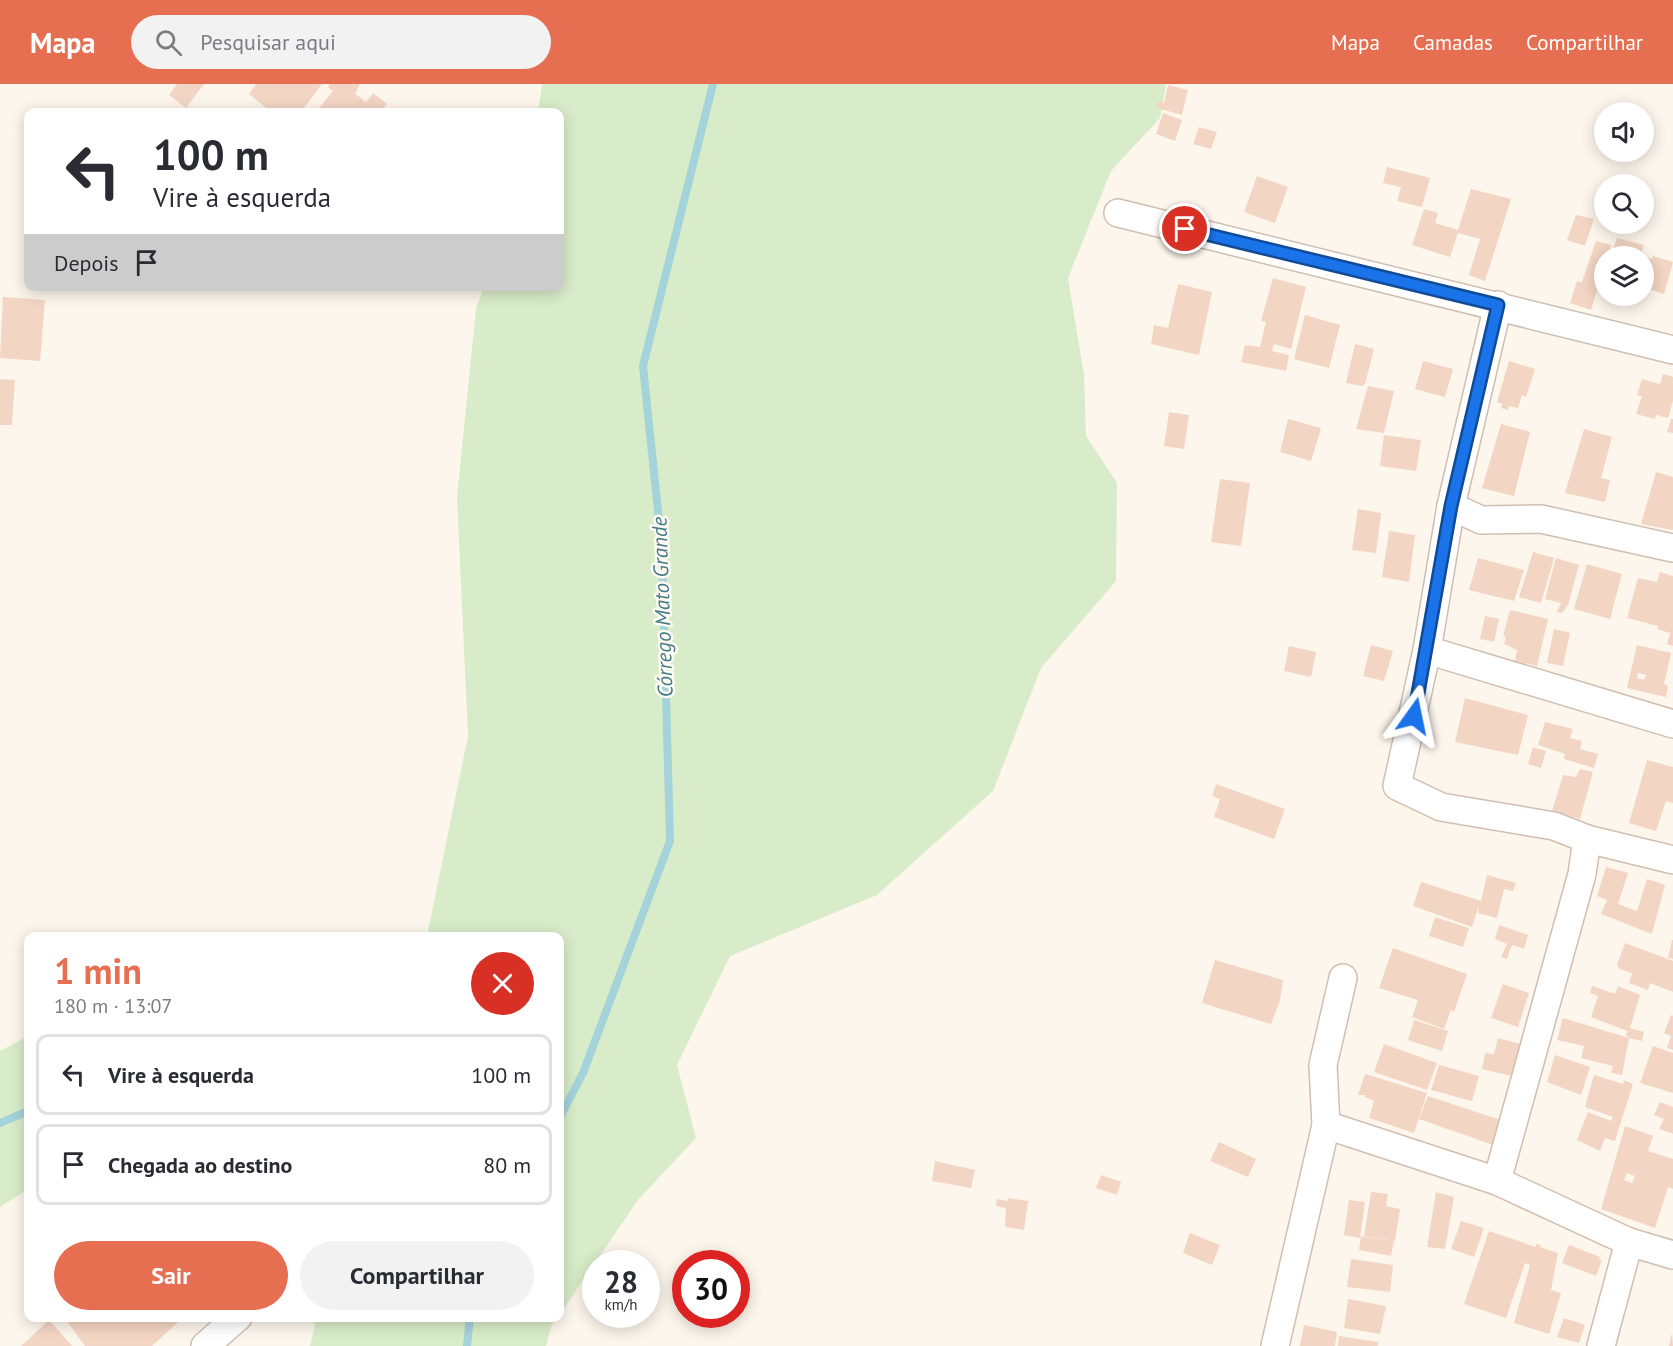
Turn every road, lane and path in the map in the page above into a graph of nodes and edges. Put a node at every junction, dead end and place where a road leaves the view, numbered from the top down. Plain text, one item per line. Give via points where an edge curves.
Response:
1 (1118, 213) dead end
2 (1498, 305) junction
3 (1673, 350) edge
4 (1451, 506) junction
5 (1673, 548) edge
6 (1427, 650) junction
7 (1673, 724) edge
8 (1587, 839) junction
9 (1673, 860) edge
10 (1343, 978) dead end
11 (1326, 1125) junction
12 (1497, 1181) junction
13 (1629, 1242) junction
14 (1673, 1256) edge
15 (232, 1322) edge
16 (205, 1346) edge
17 (1275, 1346) edge
18 (1600, 1346) edge

1 - 2 street
2 - 3 street
2 - 4 street
4 - 5 street via 1481,520 1541,519
4 - 6 street
6 - 7 street
6 - 8 street via 1397,786 1442,807 1554,826
8 - 9 street
8 - 12 street via 1582,874
10 - 11 street via 1323,1065
11 - 12 street
11 - 17 street
12 - 13 street
13 - 14 street
13 - 18 street
15 - 16 street

